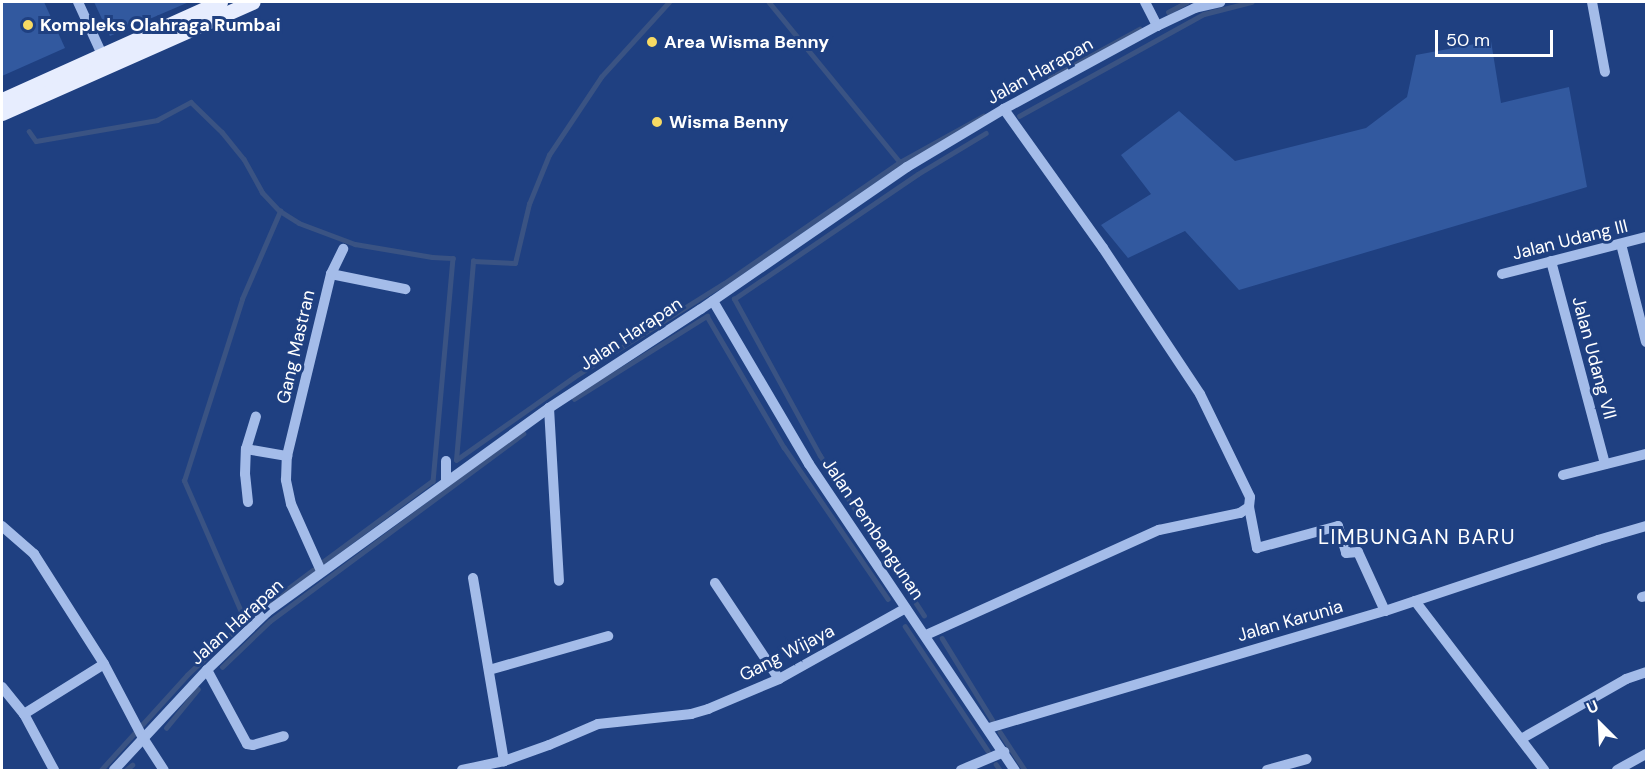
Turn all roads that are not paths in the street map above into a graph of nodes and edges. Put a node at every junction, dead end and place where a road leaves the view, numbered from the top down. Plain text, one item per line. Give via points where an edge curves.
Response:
1 (78, 2) edge
2 (220, 2) edge
3 (253, 2) edge
4 (1145, 2) edge
5 (1220, 2) edge
6 (1592, 2) edge
7 (1155, 22) junction
8 (105, 60) junction
9 (1605, 72) dead end
10 (2, 100) edge
11 (1004, 110) junction
12 (2, 113) edge
13 (1647, 237) edge
14 (1621, 244) junction
15 (343, 249) dead end
16 (1551, 261) junction
17 (331, 274) junction
18 (1502, 274) dead end
19 (405, 289) dead end
20 (713, 301) junction
21 (1647, 342) edge
22 (549, 408) junction
23 (256, 416) dead end
24 (246, 449) junction
25 (1647, 454) edge
26 (287, 456) junction
27 (446, 461) dead end
28 (1605, 464) junction
29 (1563, 476) dead end
30 (446, 480) junction
31 (248, 502) dead end
32 (1249, 507) junction
33 (2, 526) edge
34 (1647, 526) edge
35 (321, 572) junction
36 (473, 578) dead end
37 (559, 581) dead end
38 (715, 583) dead end
39 (1415, 601) junction
40 (902, 610) junction
41 (1385, 610) junction
42 (928, 634) junction
43 (608, 636) dead end
44 (104, 664) junction
45 (207, 670) junction
46 (489, 670) junction
47 (1647, 672) edge
48 (779, 679) junction
49 (2, 687) edge
50 (24, 714) junction
51 (990, 727) junction
52 (142, 736) junction
53 (284, 736) dead end
54 (1521, 740) junction
55 (1004, 752) junction
56 (1647, 754) edge
57 (1307, 759) dead end
58 (504, 761) junction
59 (54, 771) edge
60 (114, 771) edge
61 (164, 771) edge
62 (462, 771) edge
63 (960, 771) edge
64 (1015, 771) edge
65 (1267, 771) edge
66 (1544, 771) edge
67 (1617, 771) edge

1 - 8 street
2 - 8 main road
3 - 8 main road
4 - 7 street
5 - 7 street, Jalan Harapan
6 - 9 street
7 - 11 street, Jalan Harapan
8 - 10 main road
8 - 12 main road
11 - 20 street, Jalan Harapan via 907,166
11 - 32 street via 1103,248 1200,394 1250,497
13 - 14 street, Jalan Udang III
14 - 16 street, Jalan Udang III
14 - 21 street
15 - 17 street, Gang Mastran
16 - 18 street, Jalan Udang III
16 - 28 street, Jalan Udang VII
17 - 19 street
17 - 26 street, Gang Mastran
20 - 22 street, Jalan Harapan
20 - 40 street, Jalan Pembangunan via 809,464
22 - 30 street, Jalan Harapan
22 - 37 street
23 - 24 street, Gang Mastran
24 - 26 street
24 - 31 street, Gang Mastran
25 - 28 street
26 - 35 street, Gang Mastran via 291,504
27 - 30 street
28 - 29 street
30 - 35 street, Jalan Harapan
32 - 41 street via 1257,548 1338,526 1346,553 1358,552
32 - 42 street via 1240,513 1158,530
33 - 44 street via 33,554
34 - 39 street, Jalan Karunia
35 - 45 street, Jalan Harapan via 267,612
36 - 46 street
38 - 48 street
39 - 41 street, Jalan Karunia
39 - 54 street
40 - 42 street, Jalan Pembangunan
40 - 48 street, Gang Wijaya
41 - 51 street, Jalan Karunia
42 - 51 street, Jalan Pembangunan
43 - 46 street
44 - 50 street
44 - 52 street
45 - 52 street, Jalan Harapan
45 - 53 street via 247,744
46 - 58 street
47 - 54 street via 1626,679
48 - 58 street, Gang Wijaya via 692,714 598,724
49 - 50 street
50 - 59 street
51 - 55 street, Jalan Pembangunan
52 - 60 street, Jalan Harapan
52 - 61 street
54 - 66 street
55 - 63 street
55 - 64 street, Jalan Pembangunan
56 - 67 street
57 - 65 street
58 - 62 street, Gang Wijaya

